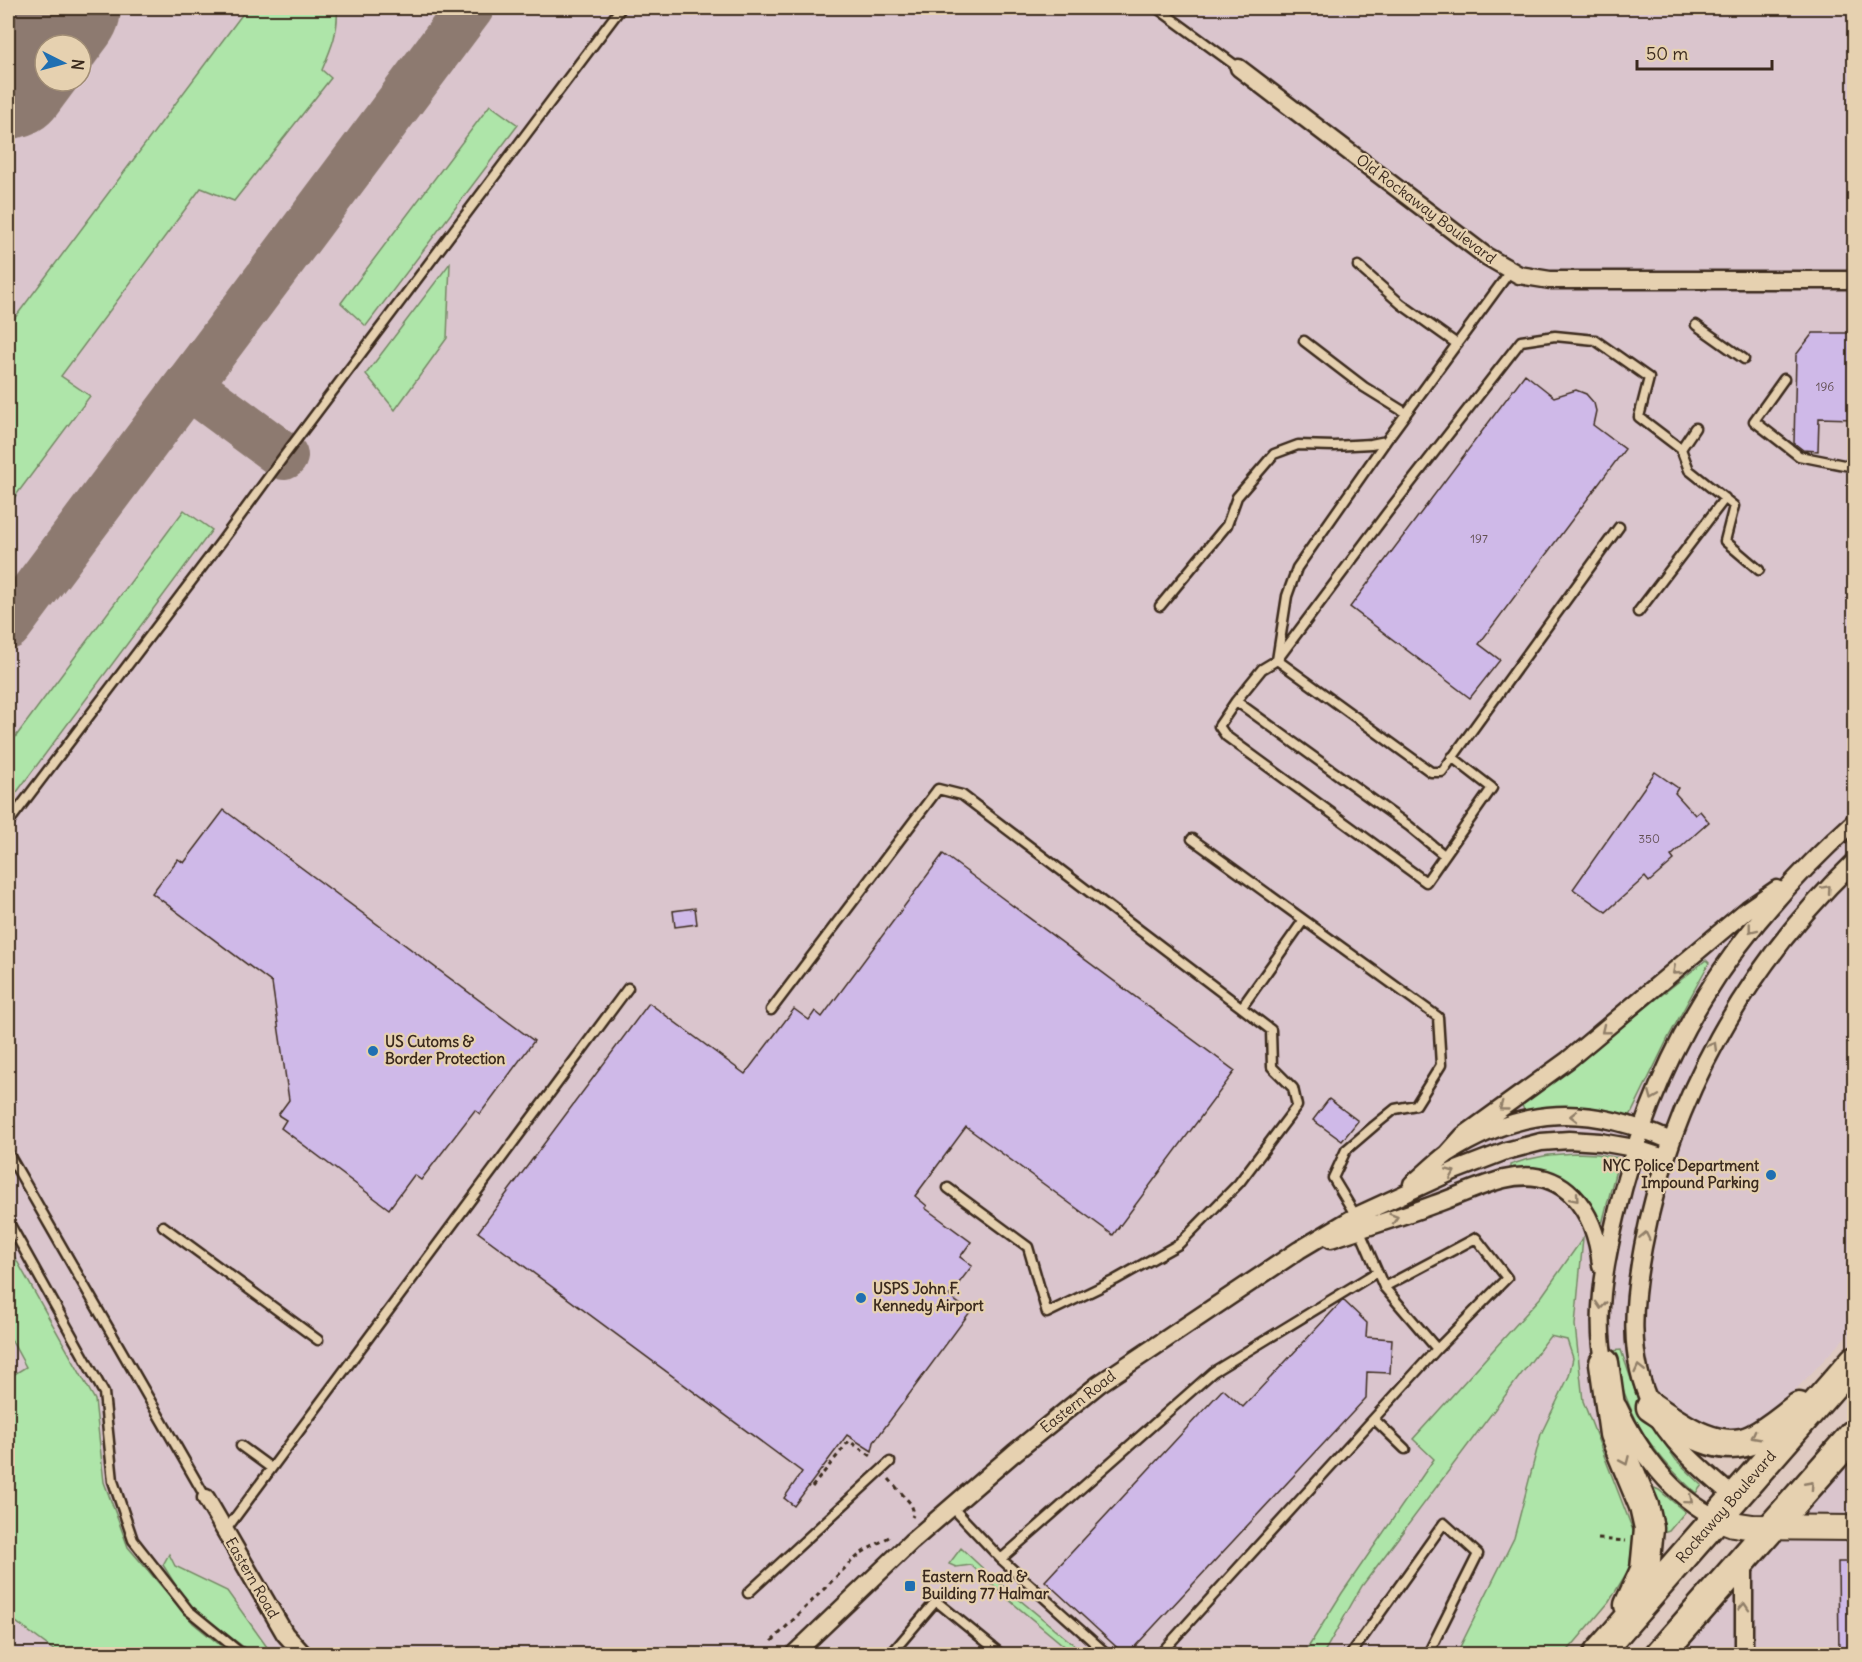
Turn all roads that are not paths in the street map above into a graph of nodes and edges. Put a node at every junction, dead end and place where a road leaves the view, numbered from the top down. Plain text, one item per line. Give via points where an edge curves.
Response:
1 (621, 8) edge
2 (1157, 8) edge
3 (1239, 68) joint
4 (1358, 266) dead end
5 (1511, 270) junction
6 (1854, 280) edge
7 (1696, 325) dead end
8 (1304, 341) dead end
9 (1457, 344) junction
10 (1744, 359) dead end
11 (1784, 379) dead end
12 (1406, 413) junction
13 (1695, 428) dead end
14 (1386, 441) junction
15 (1681, 449) junction
16 (1854, 467) edge
17 (1725, 498) junction
18 (1619, 527) dead end
19 (1759, 570) dead end
20 (1160, 606) dead end
21 (1638, 612) dead end
22 (1277, 660) junction
23 (1236, 701) junction
24 (1452, 758) junction
25 (1854, 822) edge
26 (8, 823) edge
27 (1191, 839) dead end
28 (1444, 855) junction
29 (1854, 862) edge
30 (1804, 869) junction
31 (1303, 921) junction
32 (628, 988) dead end
33 (1242, 1007) junction
34 (771, 1010) dead end
35 (1641, 1128) junction
36 (1671, 1141) junction
37 (1634, 1148) junction
38 (8, 1153) edge
39 (1446, 1155) junction
40 (1665, 1158) junction
41 (948, 1188) dead end
42 (1398, 1197) junction
43 (8, 1221) edge
44 (1357, 1222) junction
45 (163, 1226) dead end
46 (1377, 1272) junction
47 (1603, 1281) junction
48 (1384, 1287) junction
49 (318, 1340) dead end
50 (1437, 1349) junction
51 (1604, 1363) junction
52 (1846, 1370) edge
53 (1651, 1407) junction
54 (1374, 1419) junction
55 (1854, 1435) edge
56 (241, 1446) dead end
57 (1405, 1449) dead end
58 (890, 1462) dead end
59 (271, 1468) junction
60 (206, 1498) joint
61 (952, 1507) junction
62 (1725, 1508) junction
63 (1770, 1528) junction
64 (1854, 1528) edge
65 (225, 1531) junction
66 (1001, 1559) junction
67 (1744, 1559) junction
68 (748, 1593) dead end
69 (1606, 1645) edge
70 (242, 1654) edge
71 (303, 1654) edge
72 (794, 1654) edge
73 (891, 1654) edge
74 (1002, 1654) edge
75 (1107, 1654) edge
76 (1160, 1654) edge
77 (1351, 1654) edge
78 (1428, 1654) edge
79 (1660, 1654) edge
80 (1744, 1654) edge

1 - 26 lane
2 - 3 lane
3 - 5 street, Old Rockaway Boulevard via 1486,256
4 - 9 lane via 1401,304
5 - 6 street, Old Rockaway Boulevard via 1550,280
5 - 9 lane
7 - 10 lane
8 - 12 lane
9 - 12 lane
11 - 16 lane via 1754,421 1799,456
12 - 14 lane
13 - 15 lane
14 - 20 lane via 1299,445 1274,454 1237,497 1227,525
14 - 22 lane via 1297,568 1287,596
15 - 17 lane via 1689,470
15 - 22 lane via 1639,417 1648,378 1595,340 1555,336 1521,340
17 - 19 lane via 1734,506 1725,541
17 - 21 lane
18 - 24 lane
22 - 23 lane via 1262,669
22 - 24 lane via 1431,772 1442,771
23 - 28 lane
23 - 28 lane via 1219,726 1226,736 1426,882
24 - 28 lane via 1492,788
25 - 30 street
27 - 31 lane
36 -> 29 street via 1708,1054 1740,1001 1784,941
30 -> 35 street via 1738,946 1701,1001 1673,1051
30 -> 39 street via 1748,909 1568,1060 1462,1136
31 - 33 lane
31 - 44 lane via 1438,1017 1441,1065 1416,1106 1395,1109 1346,1150 1333,1178
32 - 59 lane
33 - 34 lane via 962,795 938,789
33 - 41 lane via 1270,1030 1272,1067 1293,1088 1297,1106 1239,1183 1179,1244 1047,1313 1028,1247
35 - 36 street, Eastern Road
35 - 37 street
35 -> 39 street, Eastern Road via 1578,1115 1532,1117
36 - 40 street
37 - 40 street, Eastern Road
42 -> 37 street, Eastern Road via 1506,1151 1541,1142 1584,1141
37 - 47 street
38 - 60 lane
39 - 42 street, Eastern Road
53 -> 40 street via 1637,1362 1634,1314 1644,1239
42 - 44 street, Eastern Road
43 - 70 lane via 104,1393 113,1480 133,1540 188,1610
44 - 46 lane
44 -> 47 street via 1504,1179 1543,1178 1568,1190 1581,1204 1600,1252
44 - 61 street, Eastern Road via 1299,1250 1100,1383
45 - 49 lane
46 - 48 lane
46 - 66 lane via 1213,1372
47 -> 51 street via 1600,1319
48 - 50 lane
48 - 50 lane via 1476,1238 1506,1278
50 - 54 lane
51 -> 62 street via 1625,1422 1650,1460 1700,1509
51 -> 69 highway via 1614,1434 1640,1494 1649,1528 1645,1570
52 -> 53 highway via 1760,1435 1743,1442 1704,1438
52 - 62 highway, Rockaway Boulevard
53 - 62 street
54 - 57 lane
54 - 76 lane
63 -> 55 highway
56 - 59 lane
58 - 68 lane
59 - 65 lane
60 - 65 street, Eastern Road
61 - 66 lane
61 - 72 street, Eastern Road
62 - 63 main road
62 - 69 highway, Rockaway Boulevard
63 - 64 main road
63 - 67 highway
65 - 71 street, Eastern Road via 285,1634
66 - 75 lane
67 - 79 highway
80 -> 67 street
73 - 74 lane via 936,1601
77 - 78 lane via 1444,1523 1478,1554

